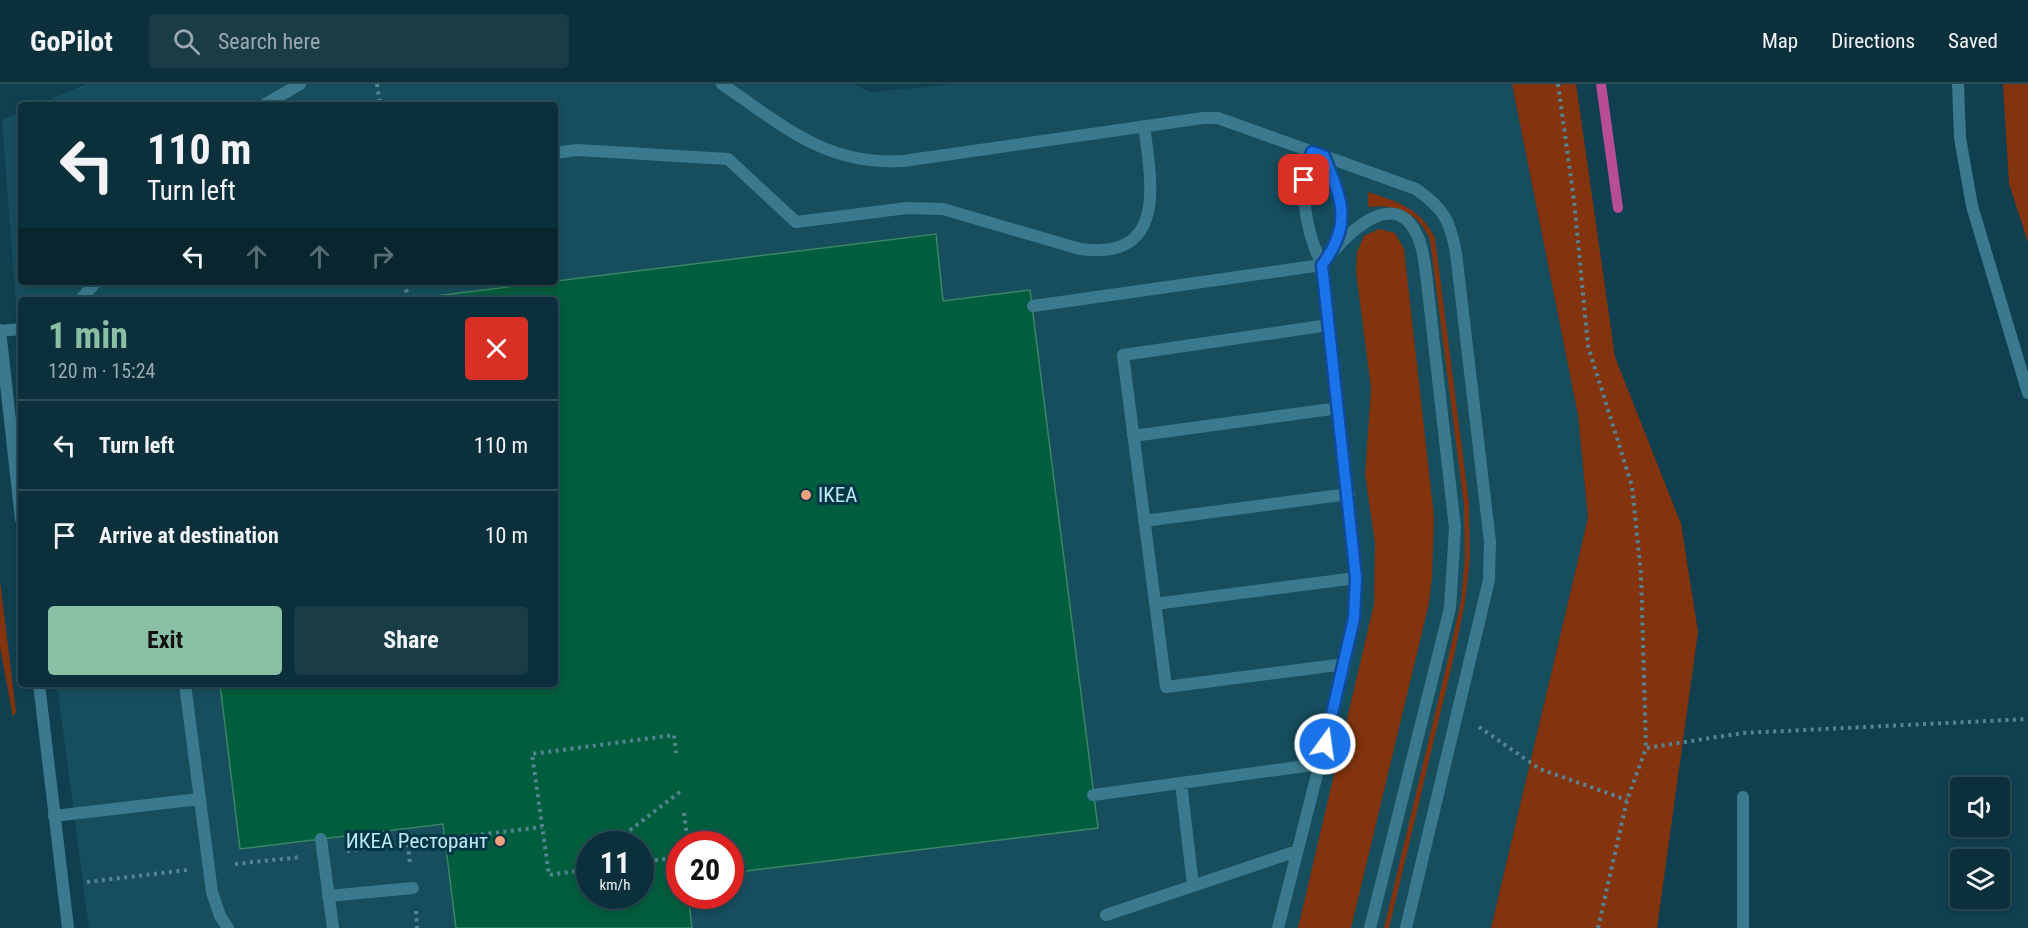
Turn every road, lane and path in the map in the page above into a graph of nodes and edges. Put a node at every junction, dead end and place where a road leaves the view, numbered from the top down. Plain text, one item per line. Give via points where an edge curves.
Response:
1 (300, 84) edge
2 (377, 84) edge
3 (722, 84) edge
4 (1558, 84) edge
5 (1958, 84) edge
6 (269, 102) edge
7 (380, 102) edge
8 (1144, 126) junction
9 (558, 153) edge
10 (1318, 154) junction
11 (1337, 245) junction
12 (1322, 265) junction
13 (93, 285) edge
14 (83, 297) edge
15 (1033, 306) dead end
16 (1329, 325) junction
17 (18, 329) edge
18 (0, 331) edge
19 (2028, 393) edge
20 (1339, 408) junction
21 (1133, 436) junction
22 (18, 492) edge
23 (1349, 494) junction
24 (1144, 521) junction
25 (1356, 578) junction
26 (1155, 604) junction
27 (1345, 664) junction
28 (39, 687) edge
29 (184, 687) edge
30 (2028, 719) edge
31 (1479, 727) dead end
32 (1646, 748) junction
33 (676, 753) dead end
34 (1320, 764) junction
35 (1181, 783) junction
36 (681, 791) dead end
37 (1093, 795) dead end
38 (1743, 797) dead end
39 (199, 799) junction
40 (1627, 800) junction
41 (684, 813) dead end
42 (54, 816) junction
43 (542, 828) junction
44 (629, 831) edge
45 (686, 831) edge
46 (321, 839) dead end
47 (343, 852) dead end
48 (1297, 852) junction
49 (302, 857) dead end
50 (235, 864) dead end
51 (194, 870) dead end
52 (576, 871) edge
53 (62, 885) junction
54 (1193, 885) junction
55 (413, 888) dead end
56 (328, 896) junction
57 (1106, 915) dead end
58 (68, 928) edge
59 (228, 928) edge
60 (333, 928) edge
61 (1278, 928) edge
62 (1370, 928) edge
63 (1406, 928) edge
64 (1598, 928) edge
65 (1743, 928) edge

1 - 6 street
2 - 7 path
3 - 8 street via 817,147 866,161 903,161
4 - 32 path via 1588,346 1632,486 1641,574
5 - 19 street via 1960,138 1972,206
8 - 9 street via 1152,201 1146,221 1135,237 1118,249 1100,252 944,209 907,208 796,222 728,159 577,150
8 - 10 street via 1218,118
10 - 11 street via 1335,184 1341,209
10 - 12 street via 1304,180 1304,198 1311,236
10 - 63 street via 1416,189 1436,203 1447,217 1456,253 1490,542 1489,580 1480,624
11 - 12 street
11 - 62 street via 1360,224 1379,215 1398,217 1418,237 1426,273 1455,528 1450,608
12 - 15 street
12 - 16 street
13 - 14 street
16 - 20 street
16 - 21 street via 1123,356
17 - 18 street
18 - 22 street
20 - 21 street
20 - 23 street
21 - 24 street
23 - 24 street
23 - 25 street
24 - 26 street
25 - 26 street
25 - 27 street via 1354,618
26 - 27 street via 1166,687
27 - 34 street
28 - 42 street
29 - 39 street
30 - 32 path via 1743,733
31 - 40 path via 1540,769
32 - 40 path
33 - 43 path via 674,735 532,754
34 - 35 street
34 - 48 street
35 - 37 street
35 - 54 street
36 - 44 path
38 - 65 street
39 - 42 street
39 - 59 street via 212,892
40 - 64 path
41 - 45 path
42 - 53 street
43 - 47 path
43 - 52 path via 549,874
46 - 56 street
48 - 54 street
48 - 61 street
49 - 50 path
51 - 53 path
53 - 58 street
54 - 57 street
55 - 56 street
56 - 60 street

